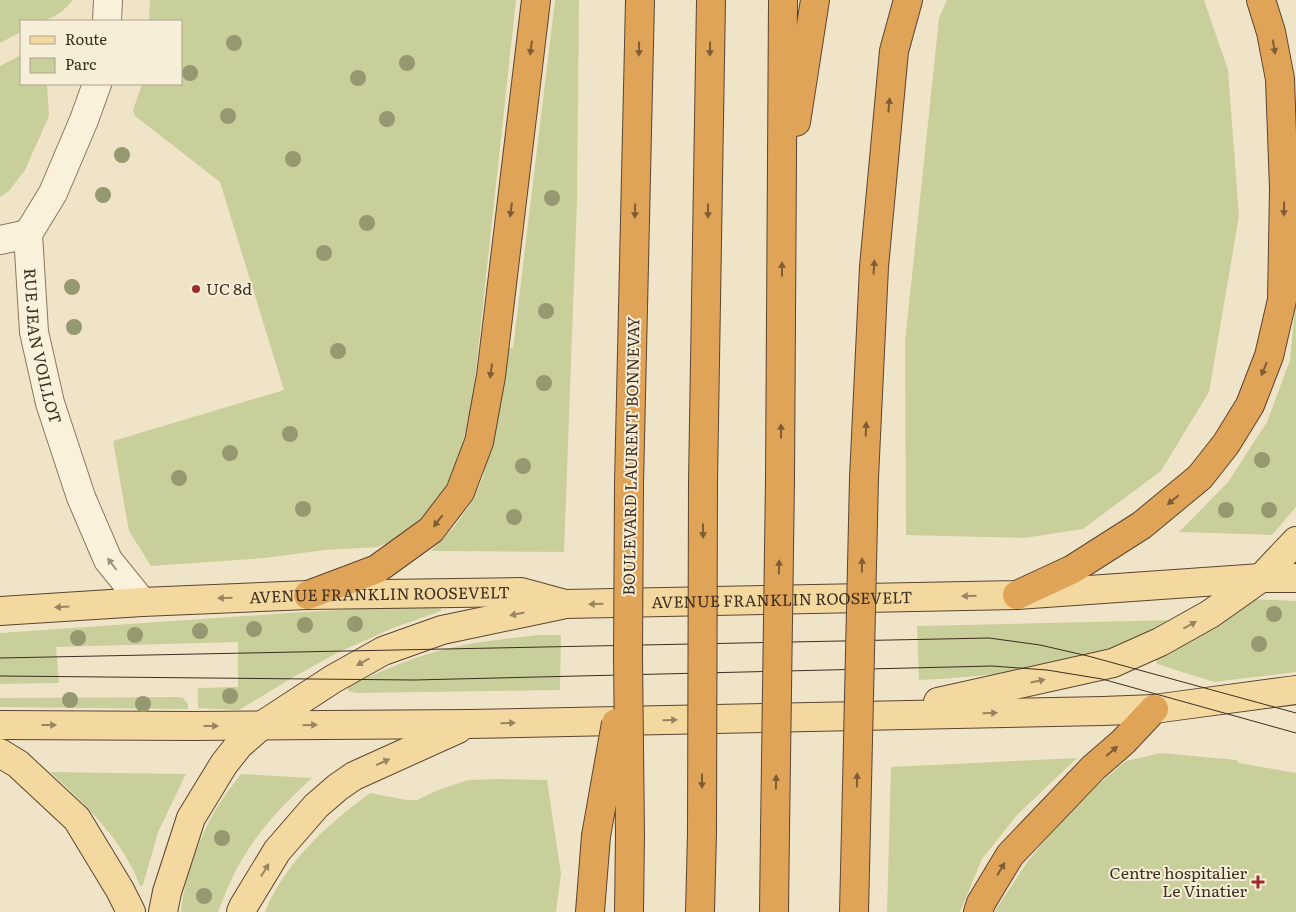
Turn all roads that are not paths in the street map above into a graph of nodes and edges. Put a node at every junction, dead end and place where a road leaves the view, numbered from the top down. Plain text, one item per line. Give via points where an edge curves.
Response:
1 (108, 0) edge
2 (536, 0) edge
3 (640, 0) edge
4 (711, 0) edge
5 (783, 0) edge
6 (815, 0) edge
7 (908, 0) edge
8 (1261, 0) edge
9 (106, 20) edge
10 (97, 85) edge
11 (782, 210) junction
12 (28, 234) junction
13 (0, 240) edge
14 (1296, 541) edge
15 (1262, 578) junction
16 (1296, 578) edge
17 (308, 595) junction
18 (1017, 595) junction
19 (142, 602) junction
20 (565, 604) junction
21 (0, 611) edge
22 (628, 657) junction
23 (1296, 690) edge
24 (1154, 709) junction
25 (871, 716) junction
26 (469, 724) junction
27 (0, 725) edge
28 (261, 726) junction
29 (0, 753) edge
30 (131, 912) edge
31 (163, 912) edge
32 (241, 912) edge
33 (590, 912) edge
34 (629, 912) edge
35 (700, 912) edge
36 (774, 912) edge
37 (854, 912) edge
38 (978, 912) edge

1 - 9 street
2 -> 17 highway via 491,376 479,442 460,492 431,530 377,570
3 -> 22 highway, BOULEVARD LAURENT BONNEVAY, bridge
4 -> 35 highway, bridge
5 - 11 highway
6 - 11 highway
37 -> 7 highway, bridge via 864,478 876,247 894,51
8 -> 18 highway via 1272,32 1280,79 1284,190 1282,300 1269,356 1250,405 1226,444 1200,477 1142,525 1073,569
10 - 12 street via 53,193
36 -> 11 highway, bridge
12 - 13 street
19 -> 12 street, RUE JEAN VOILLOT via 108,560 81,497 50,403 34,332
14 - 15 main road
15 - 16 main road, AVENUE FRANKLIN ROOSEVELT
15 - 18 main road, AVENUE FRANKLIN ROOSEVELT
25 -> 15 main road via 1113,663 1210,614
17 -> 19 main road, AVENUE FRANKLIN ROOSEVELT
17 - 20 main road, AVENUE FRANKLIN ROOSEVELT via 521,592
18 -> 20 main road, AVENUE FRANKLIN ROOSEVELT
19 -> 21 main road, AVENUE FRANKLIN ROOSEVELT
20 -> 28 main road via 442,630 383,651
22 - 33 highway, bridge via 596,836
22 - 34 highway, BOULEVARD LAURENT BONNEVAY, bridge
23 - 24 main road
25 -> 24 main road
38 -> 24 highway via 1010,855
26 -> 25 main road
28 -> 26 main road
32 -> 26 main road via 277,851 316,806 338,787 354,776
27 -> 28 main road
28 - 31 main road via 224,764 191,818
29 - 30 main road via 18,764 76,818

